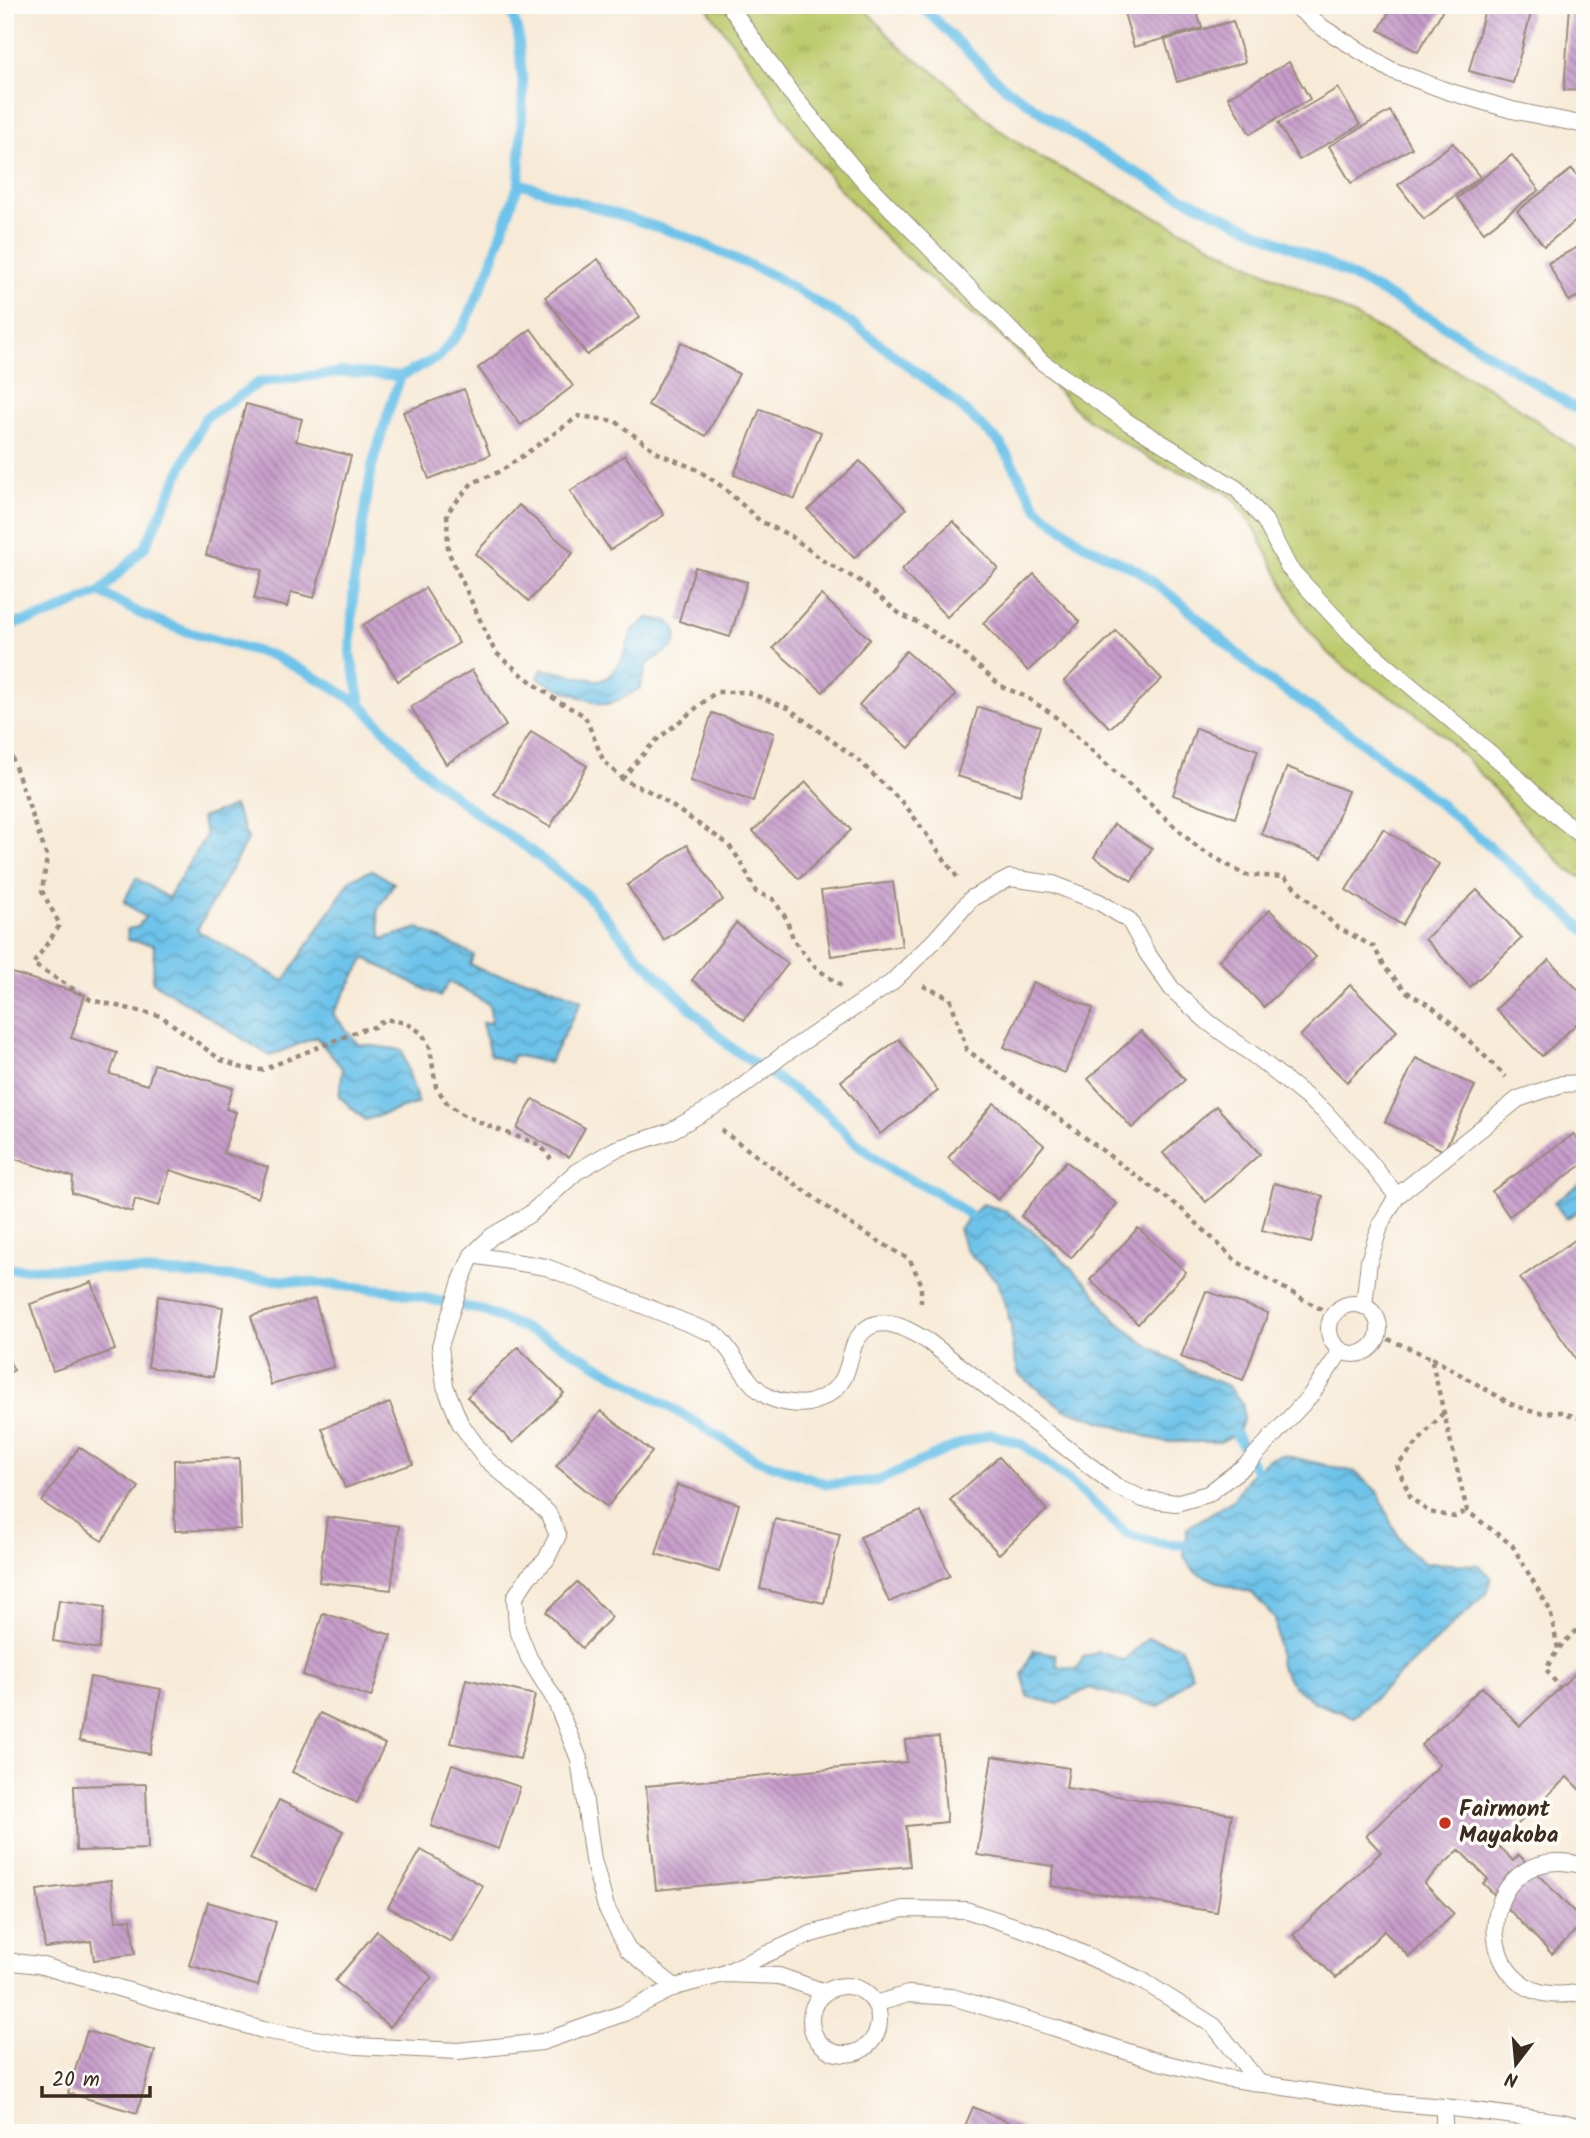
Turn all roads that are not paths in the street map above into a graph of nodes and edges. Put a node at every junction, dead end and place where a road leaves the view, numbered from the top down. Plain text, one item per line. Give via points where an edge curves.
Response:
1 (729, 5) edge
2 (1294, 5) edge
3 (1585, 125) edge
4 (1585, 838) edge
5 (1585, 1083) edge
6 (1397, 1196) junction
7 (472, 1255) junction
8 (1364, 1306) junction
9 (1341, 1351) junction
10 (1585, 1866) edge
11 (5, 1961) edge
12 (723, 1974) junction
13 (675, 1987) junction
14 (1585, 1991) edge
15 (825, 1992) junction
16 (876, 2004) junction
17 (1261, 2084) junction
18 (1444, 2107) junction
19 (1562, 2127) edge
20 (1585, 2128) edge
21 (1444, 2133) edge

1 - 4 lane via 790,92 865,182 1042,362 1129,423 1237,489 1265,521 1289,568 1353,637
2 - 3 lane via 1391,70 1513,110
5 - 6 lane via 1562,1084 1518,1099
6 - 7 lane via 1324,1111 1172,989 1129,920 1053,884 1010,878 972,898 891,983 725,1100 669,1132 616,1149 576,1172 530,1214 492,1236
6 - 8 lane via 1381,1223 1369,1261
7 - 9 lane via 546,1266 715,1334 750,1382 767,1396 785,1402 806,1404 834,1390 865,1328 884,1322 904,1328 929,1342 1116,1486 1143,1499 1176,1503 1208,1494 1247,1464 1310,1396
7 - 13 lane via 440,1346 445,1386 460,1423 486,1459 548,1513 558,1535 546,1560 515,1597 517,1628 555,1700 579,1759 593,1860 606,1907 628,1950
8 - 9 lane via 1347,1305 1333,1315 1329,1332
8 - 9 lane via 1376,1318 1379,1335 1375,1343 1356,1355
10 - 14 lane via 1568,1861 1545,1863 1524,1872 1507,1888 1496,1909 1494,1932 1499,1955 1510,1973 1527,1986 1567,1996
11 - 13 lane via 39,1965 263,2030 356,2046 458,2051 542,2042 624,2013
12 - 13 lane
12 - 15 lane via 779,1976
12 - 17 lane via 811,1934 903,1909 966,1910 1041,1935 1143,1981 1214,2026
15 - 16 lane via 847,1985 869,1995
15 - 16 lane via 811,2010 810,2022 818,2042 837,2054 859,2052 868,2046 879,2027
16 - 17 lane via 908,1994 952,1997 1156,2061
17 - 18 lane
18 - 19 lane
18 - 21 lane
19 - 20 lane

